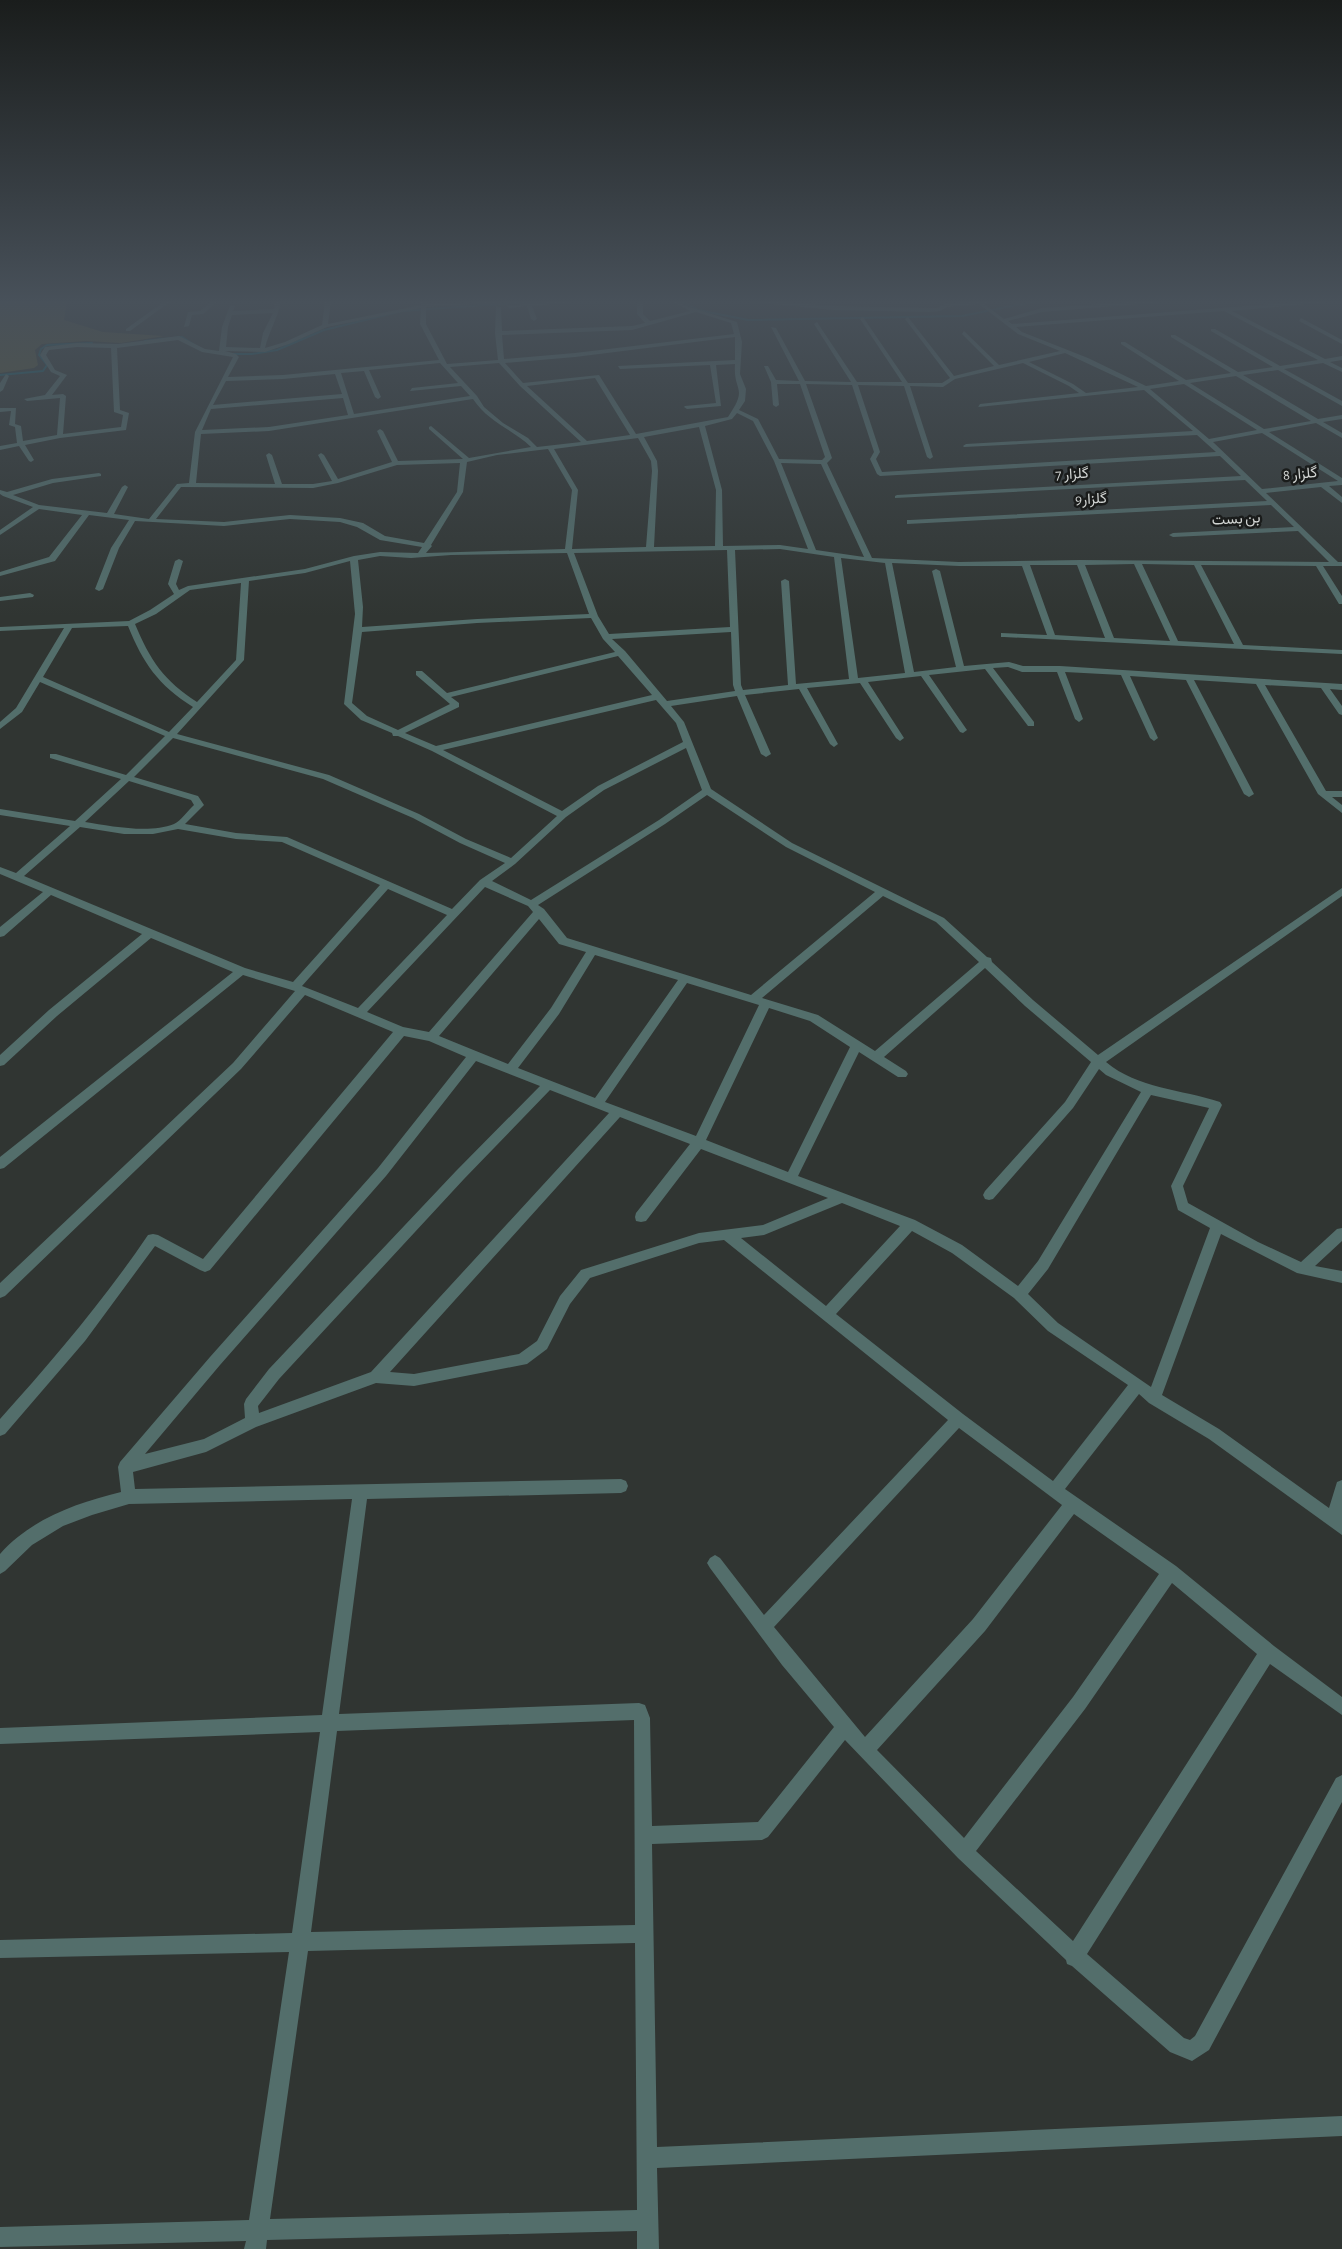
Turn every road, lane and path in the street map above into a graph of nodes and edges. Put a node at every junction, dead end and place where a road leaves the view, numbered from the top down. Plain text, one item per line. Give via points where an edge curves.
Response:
1 (62, 406) edge
2 (117, 406) edge
3 (242, 406) edge
4 (348, 406) edge
5 (417, 406) edge
6 (481, 406) edge
7 (545, 406) edge
8 (617, 406) edge
9 (739, 406) edge
10 (811, 406) edge
11 (862, 406) edge
12 (914, 406) edge
13 (1167, 406) edge
14 (1223, 406) edge
15 (1292, 406) edge
16 (209, 407) joint
17 (0, 410) edge
18 (737, 411) junction
19 (352, 416) junction
20 (1342, 417) edge
21 (1317, 421) junction
22 (702, 426) junction
23 (431, 428) dead end
24 (380, 431) dead end
25 (198, 432) junction
26 (1264, 432) junction
27 (1199, 433) junction
28 (60, 436) junction
29 (1342, 436) edge
30 (637, 437) junction
31 (1208, 441) junction
32 (585, 442) junction
33 (20, 443) junction
34 (966, 446) dead end
35 (550, 447) junction
36 (0, 448) edge
37 (535, 448) junction
38 (1221, 454) junction
39 (269, 455) dead end
40 (321, 455) dead end
41 (930, 457) dead end
42 (31, 460) dead end
43 (467, 460) junction
44 (777, 461) junction
45 (823, 462) junction
46 (396, 463) junction
47 (99, 474) dead end
48 (1248, 478) junction
49 (336, 482) junction
50 (1342, 482) edge
51 (192, 484) junction
52 (279, 486) junction
53 (1324, 486) junction
54 (125, 487) dead end
55 (1260, 490) junction
56 (2, 493) edge
57 (897, 497) dead end
58 (1342, 501) edge
59 (1274, 503) junction
60 (38, 507) junction
61 (87, 513) junction
62 (108, 517) junction
63 (133, 519) junction
64 (151, 521) junction
65 (910, 522) dead end
66 (1300, 529) junction
67 (0, 533) edge
68 (1173, 535) dead end
69 (428, 546) junction
70 (719, 548) junction
71 (731, 548) junction
72 (650, 550) junction
73 (813, 551) junction
74 (569, 552) junction
75 (421, 554) junction
76 (837, 555) junction
77 (354, 558) junction
78 (869, 560) junction
79 (179, 561) dead end
80 (888, 561) junction
81 (1137, 561) junction
82 (1080, 562) junction
83 (1196, 562) junction
84 (1025, 563) junction
85 (1318, 564) junction
86 (1339, 564) edge
87 (936, 571) dead end
88 (0, 574) edge
89 (245, 579) junction
90 (785, 581) dead end
91 (99, 589) dead end
92 (177, 593) junction
93 (30, 594) dead end
94 (0, 599) edge
95 (1342, 602) edge
96 (594, 616) junction
97 (131, 623) junction
98 (69, 626) junction
99 (0, 629) edge
100 (734, 629) junction
101 (357, 630) junction
102 (1004, 635) dead end
103 (1052, 636) junction
104 (606, 637) junction
105 (1110, 639) junction
106 (1175, 643) junction
107 (1240, 647) junction
108 (1342, 652) edge
109 (622, 653) junction
110 (987, 666) junction
111 (961, 669) junction
112 (1060, 669) junction
113 (419, 673) dead end
114 (923, 673) junction
115 (1125, 674) junction
116 (910, 675) junction
117 (39, 678) junction
118 (1189, 678) junction
119 (859, 680) junction
120 (1259, 682) junction
121 (1324, 686) junction
122 (797, 687) junction
123 (1342, 687) edge
124 (740, 693) junction
125 (447, 695) junction
126 (656, 697) junction
127 (664, 704) junction
128 (197, 706) junction
129 (1342, 712) edge
130 (1079, 719) dead end
131 (1031, 724) dead end
132 (0, 726) edge
133 (963, 730) dead end
134 (396, 734) junction
135 (170, 735) junction
136 (900, 738) dead end
137 (1154, 738) dead end
138 (689, 743) junction
139 (834, 744) dead end
140 (435, 749) junction
141 (766, 754) dead end
142 (53, 756) dead end
143 (127, 778) junction
144 (706, 791) junction
145 (1249, 794) dead end
146 (1323, 794) junction
147 (1342, 794) edge
148 (1342, 810) edge
149 (0, 812) edge
150 (563, 815) junction
151 (80, 823) junction
152 (178, 826) junction
153 (512, 862) junction
154 (0, 870) edge
155 (18, 876) junction
156 (484, 882) junction
157 (386, 885) junction
158 (51, 890) junction
159 (882, 891) junction
160 (1342, 891) edge
161 (536, 907) junction
162 (453, 914) junction
163 (0, 933) edge
164 (150, 933) junction
165 (592, 951) junction
166 (987, 961) junction
167 (241, 971) junction
168 (685, 978) junction
169 (298, 989) junction
170 (752, 1000) junction
171 (765, 1004) junction
172 (359, 1014) junction
173 (401, 1031) junction
174 (432, 1037) junction
175 (856, 1045) junction
176 (474, 1056) junction
177 (876, 1057) junction
178 (1098, 1061) junction
179 (0, 1062) edge
180 (510, 1069) junction
181 (902, 1074) dead end
182 (549, 1084) junction
183 (1148, 1090) junction
184 (598, 1102) junction
185 (618, 1111) junction
186 (699, 1142) junction
187 (0, 1164) edge
188 (792, 1176) junction
189 (989, 1195) dead end
190 (843, 1197) junction
191 (641, 1217) dead end
192 (910, 1224) junction
193 (1218, 1225) junction
194 (1342, 1233) edge
195 (727, 1235) junction
196 (1302, 1269) junction
197 (1342, 1277) edge
198 (0, 1292) edge
199 (1019, 1294) junction
200 (827, 1315) junction
201 (376, 1377) junction
202 (1138, 1384) junction
203 (1154, 1398) junction
204 (958, 1419) junction
205 (252, 1422) junction
206 (0, 1429) edge
207 (125, 1467) junction
208 (621, 1486) dead end
209 (1342, 1488) edge
210 (1055, 1490) junction
211 (360, 1492) junction
212 (129, 1497) junction
213 (1072, 1504) junction
214 (1337, 1523) edge
215 (715, 1563) dead end
216 (0, 1566) edge
217 (1170, 1572) junction
218 (763, 1627) junction
219 (1268, 1652) junction
220 (1342, 1707) edge
221 (328, 1725) junction
222 (845, 1727) junction
223 (0, 1736) edge
224 (865, 1750) junction
225 (1342, 1784) edge
226 (642, 1835) junction
227 (964, 1852) junction
228 (643, 1934) junction
229 (302, 1940) junction
230 (0, 1949) edge
231 (1074, 1957) junction
232 (1342, 2126) edge
233 (646, 2158) junction
234 (647, 2220) junction
235 (0, 2237) edge
236 (257, 2240) edge
237 (648, 2249) edge

1 - 28 street
2 - 28 street via 117,412 126,413 124,429
3 - 16 street
4 - 19 street
5 - 19 street
6 - 37 street
7 - 32 street
8 - 30 street
9 - 18 street
10 - 45 street via 829,459
11 - 38 street via 880,474
12 - 41 street
13 - 27 street
14 - 26 street
15 - 21 street
16 - 25 street
17 - 33 street via 14,410 12,425 18,426
18 - 22 street via 730,418
18 - 44 street via 756,420
19 - 25 street via 260,429
20 - 21 street
21 - 26 street
21 - 29 street
22 - 30 street
22 - 70 street via 719,489
23 - 43 street
24 - 46 street
25 - 51 street
26 - 31 street
26 - 50 street
27 - 31 street
27 - 34 street
28 - 33 street
30 - 32 street
30 - 72 street via 654,461
31 - 38 street
32 - 35 street
33 - 36 street
33 - 42 street
35 - 37 street
35 - 74 street via 575,490
37 - 43 street
38 - 48 street
39 - 52 street
40 - 49 street
43 - 46 street
43 - 69 street via 463,462 460,492
44 - 45 street
44 - 73 street
45 - 78 street
46 - 49 street
47 - 56 street
48 - 55 street
48 - 57 street, گلزار 7
49 - 52 street
50 - 53 street, گلزار 8
51 - 52 street
51 - 64 street via 179,485
53 - 55 street, گلزار 8
53 - 58 street
54 - 62 street
55 - 59 street
56 - 60 street
59 - 65 street, گلزار9
59 - 66 street
60 - 61 street
60 - 67 street
61 - 62 street
61 - 88 street via 52,559
62 - 63 street
63 - 64 street
63 - 91 street via 115,548
64 - 69 street via 224,524 320,518 360,525 383,537
66 - 68 street, بن بست
66 - 86 street
69 - 75 street
70 - 71 street
70 - 72 street
71 - 73 street
71 - 100 street
72 - 74 street
73 - 76 street
74 - 75 street
74 - 96 street
75 - 77 street
76 - 78 street
76 - 119 street
77 - 89 street via 305,571
77 - 101 street
78 - 80 street
79 - 92 street via 172,584
80 - 84 street
80 - 116 street
81 - 82 street
81 - 83 street
81 - 106 street
82 - 84 street
82 - 105 street
83 - 85 street
83 - 107 street
84 - 103 street
85 - 86 street
85 - 95 street
87 - 111 street
89 - 92 street
89 - 128 street via 240,660
90 - 122 street
92 - 97 street
93 - 94 street
96 - 101 street
96 - 104 street
97 - 98 street
97 - 128 street via 151,666 170,689
98 - 99 street
98 - 117 street
100 - 104 street
100 - 124 street
101 - 134 street via 348,704 364,718
102 - 103 street
103 - 105 street
104 - 109 street
105 - 106 street
106 - 107 street
107 - 108 street
109 - 125 street
109 - 126 street
110 - 111 street
110 - 112 street
110 - 131 street
111 - 114 street
112 - 115 street
112 - 130 street
113 - 125 street
114 - 116 street
114 - 133 street
115 - 118 street
115 - 137 street
116 - 119 street
117 - 132 street via 19,710
117 - 135 street
118 - 120 street
118 - 145 street
119 - 122 street
119 - 136 street
120 - 121 street
120 - 146 street
121 - 123 street
121 - 129 street
122 - 124 street
122 - 139 street
124 - 127 street
124 - 141 street
125 - 134 street via 456,705
126 - 127 street
126 - 140 street
127 - 138 street via 680,722
128 - 135 street
134 - 140 street
135 - 143 street
135 - 153 street via 326,777
138 - 144 street
138 - 150 street via 601,788
140 - 150 street
142 - 143 street
143 - 151 street
143 - 152 street via 195,798 199,805
144 - 159 street via 789,845
144 - 161 street
146 - 147 street
146 - 148 street
149 - 151 street
150 - 153 street
151 - 152 street via 124,831
151 - 155 street
152 - 157 street via 284,839
153 - 156 street
154 - 155 street
155 - 158 street
156 - 161 street
156 - 162 street
157 - 162 street
157 - 169 street
158 - 163 street
158 - 164 street
159 - 166 street via 940,920
159 - 170 street
160 - 178 street
161 - 165 street via 563,941
161 - 174 street
162 - 172 street
164 - 167 street
164 - 179 street
165 - 168 street
165 - 180 street via 555,1011
166 - 177 street
166 - 178 street via 1029,1003
167 - 169 street
167 - 187 street
168 - 170 street
168 - 184 street
169 - 172 street
169 - 198 street via 237,1066
170 - 171 street
171 - 175 street via 814,1018
171 - 186 street
172 - 173 street
173 - 174 street
173 - 206 street via 205,1266 153,1239 57,1366
174 - 176 street
175 - 177 street
175 - 188 street
176 - 180 street
176 - 207 street via 382,1172
177 - 181 street
178 - 183 street via 1110,1072
178 - 189 street via 1070,1105
180 - 182 street
182 - 184 street
182 - 205 street via 274,1374 251,1404
183 - 193 street via 1216,1105 1177,1186 1182,1206
183 - 199 street via 1043,1265
184 - 185 street
185 - 186 street
185 - 201 street
186 - 188 street
186 - 191 street
188 - 190 street
190 - 192 street
190 - 195 street via 764,1230
192 - 199 street via 957,1249
192 - 200 street
193 - 196 street
193 - 203 street
194 - 196 street
195 - 200 street
195 - 201 street via 699,1238 586,1274 565,1300 542,1345 522,1360 414,1380
196 - 197 street
199 - 202 street via 1053,1327
200 - 204 street
201 - 205 street
202 - 203 street
202 - 210 street
203 - 214 street via 1214,1434
204 - 210 street
204 - 218 street
205 - 207 street via 206,1445
207 - 212 street
208 - 211 street
209 - 214 street
210 - 213 street
211 - 212 street
211 - 221 street
212 - 216 street via 57,1520 15,1547
213 - 217 street
213 - 224 street via 980,1625
215 - 218 street
217 - 219 street
217 - 227 street via 1079,1703
218 - 222 street
219 - 220 street
219 - 231 street
221 - 223 street
221 - 226 street via 639,1712
221 - 229 street
222 - 224 street
222 - 226 street via 762,1831
224 - 227 street
225 - 231 street via 1202,2043 1192,2051 1177,2045
226 - 228 street
227 - 231 street
228 - 229 street
228 - 233 street
229 - 230 street
229 - 236 street
232 - 233 street
233 - 234 street
234 - 236 street
234 - 237 street
235 - 236 street

